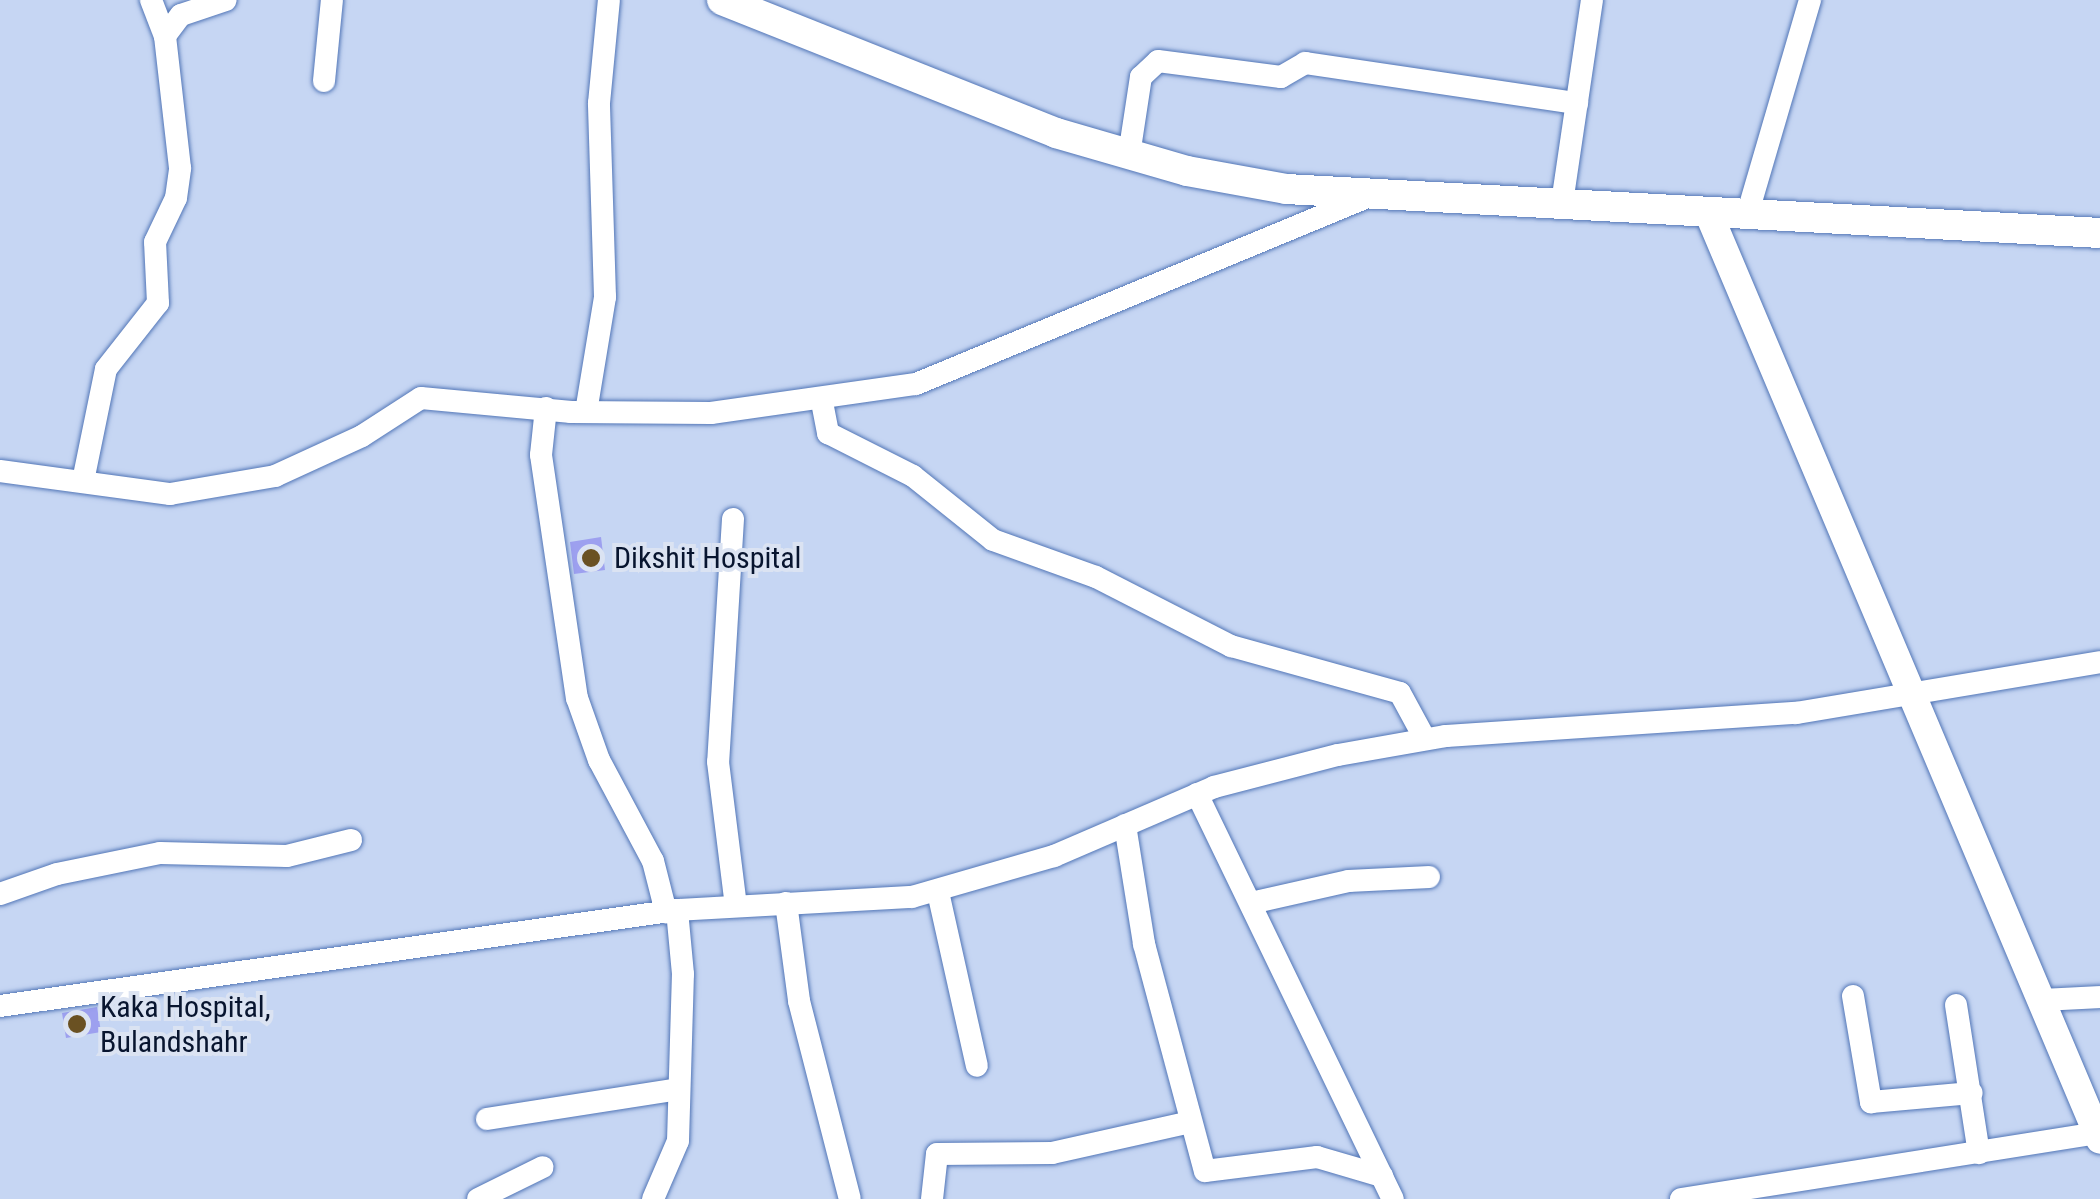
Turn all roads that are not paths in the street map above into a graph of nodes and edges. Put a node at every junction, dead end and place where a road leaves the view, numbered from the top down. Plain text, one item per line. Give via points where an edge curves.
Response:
1 (151, 0) edge
2 (226, 0) edge
3 (332, 0) edge
4 (609, 0) edge
5 (722, 0) edge
6 (1592, 0) edge
7 (1810, 0) edge
8 (165, 36) junction
9 (324, 82) dead end
10 (1577, 103) junction
11 (1130, 154) junction
12 (1376, 194) junction
13 (1562, 203) junction
14 (1708, 212) junction
15 (1748, 212) junction
16 (2100, 233) edge
17 (822, 402) junction
18 (546, 408) junction
19 (586, 412) junction
20 (0, 471) edge
21 (83, 480) junction
22 (732, 518) dead end
23 (2100, 662) edge
24 (1915, 695) junction
25 (1425, 739) junction
26 (1197, 794) junction
27 (1125, 826) junction
28 (351, 840) dead end
29 (1429, 877) dead end
30 (938, 892) junction
31 (0, 894) edge
32 (786, 903) junction
33 (1251, 903) junction
34 (736, 906) junction
35 (672, 911) junction
36 (1853, 996) dead end
37 (2100, 998) edge
38 (2042, 1000) junction
39 (0, 1006) edge
40 (1956, 1006) dead end
41 (976, 1066) dead end
42 (679, 1089) junction
43 (1972, 1093) junction
44 (487, 1119) dead end
45 (1191, 1122) junction
46 (2098, 1137) edge
47 (1979, 1152) junction
48 (544, 1167) dead end
49 (1382, 1176) junction
50 (1747, 1194) edge
51 (478, 1199) edge
52 (653, 1199) edge
53 (850, 1199) edge
54 (932, 1199) edge
55 (1393, 1199) edge
56 (1681, 1199) edge

1 - 8 street
2 - 8 street via 181,15
3 - 9 street
4 - 19 street via 599,103 606,297
5 - 11 main road via 1056,133
6 - 10 street
7 - 15 street
8 - 21 street via 180,168 176,198 154,242 158,303 106,369
10 - 11 street via 1305,63 1280,78 1158,61 1141,77
10 - 13 street
11 - 12 main road via 1286,189
12 - 13 main road
12 - 17 street via 942,377
13 - 14 main road
14 - 15 main road
14 - 24 street
15 - 16 main road
17 - 19 street via 711,413
17 - 25 street via 828,433 913,476 993,540 1096,577 1231,646 1400,693
18 - 19 street
18 - 21 street via 421,398 362,436 240,486 152,494
18 - 35 street via 541,455 577,698
20 - 21 street
22 - 34 street via 718,762
23 - 24 street
24 - 25 street via 1796,713
24 - 38 street
25 - 26 street
26 - 27 street
26 - 33 street via 1219,851
27 - 30 street
27 - 45 street via 1147,959
28 - 31 street via 287,856 160,853 56,874
29 - 33 street via 1349,881
30 - 32 street
30 - 41 street
32 - 34 street
32 - 53 street via 799,1001
33 - 49 street
34 - 35 street
35 - 39 street
35 - 42 street via 683,974
36 - 43 street via 1872,1102
37 - 38 street
38 - 46 street
40 - 43 street
42 - 44 street
42 - 52 street via 676,1149
43 - 47 street
45 - 49 street via 1203,1168 1211,1174 1316,1157
45 - 54 street via 1052,1154 937,1154 930,1169
46 - 47 street
47 - 50 street
48 - 51 street
49 - 55 street
50 - 56 street

